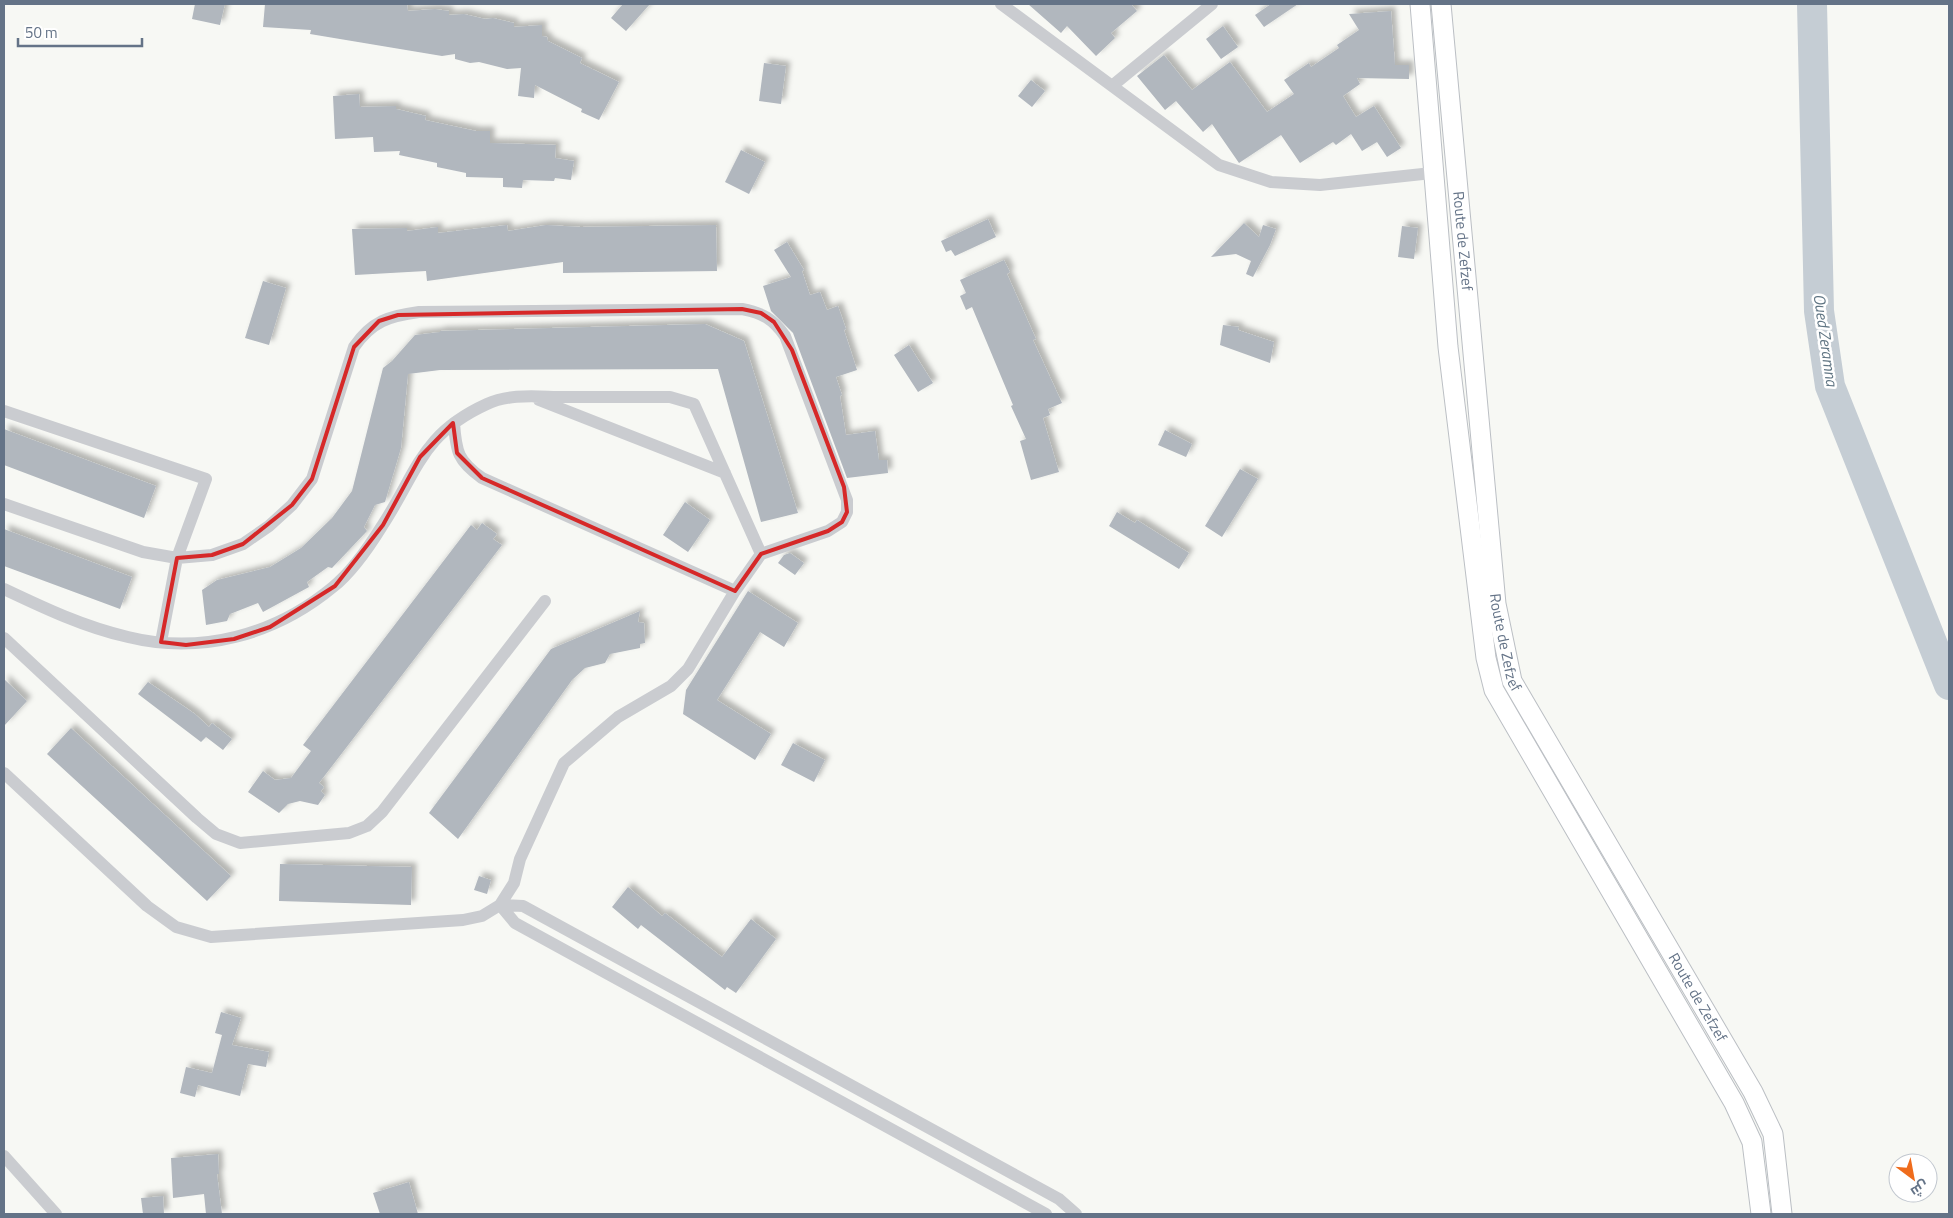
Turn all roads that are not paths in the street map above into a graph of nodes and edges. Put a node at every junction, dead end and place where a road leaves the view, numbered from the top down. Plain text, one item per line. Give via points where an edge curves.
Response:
1 (1002, 4) edge
2 (1212, 4) edge
3 (1420, 4) edge
4 (1442, 4) edge
5 (1112, 86) junction
6 (1432, 174) junction
7 (532, 397) junction
8 (4, 411) edge
9 (454, 423) junction
10 (725, 472) junction
11 (4, 504) edge
12 (761, 554) junction
13 (177, 558) junction
14 (4, 589) edge
15 (735, 591) junction
16 (545, 601) dead end
17 (4, 638) edge
18 (161, 642) junction
19 (4, 773) edge
20 (500, 904) junction
21 (4, 1156) edge
22 (56, 1214) edge
23 (1046, 1214) edge
24 (1076, 1214) edge
25 (1761, 1214) edge
26 (1782, 1214) edge

1 - 5 street
2 - 5 street
3 - 6 main road, Route de Zefzef
4 - 26 main road, Route de Zefzef via 1496,604 1512,681 1753,1092 1773,1134
5 - 6 street via 1219,165 1271,182 1320,185
6 - 25 main road, Route de Zefzef via 1449,357 1486,658 1494,690 1734,1102 1752,1142
7 - 9 street via 508,397 489,403
7 - 10 street
7 - 10 street via 683,399 694,404
8 - 13 street via 206,479
9 - 15 street via 457,453 466,467 482,478
9 - 18 street via 434,439 420,457 383,525 335,586 270,627 234,639 186,645
10 - 12 street
11 - 13 street via 143,552
12 - 13 street via 828,531 842,522 847,512 847,500 785,336 774,322 761,313 732,310 419,312 379,321 363,333 354,347 312,479 292,505 243,544 212,556
12 - 15 street
13 - 18 street
14 - 18 street via 74,621 129,638
15 - 20 street via 688,669 671,686 618,717 564,763 520,859 514,883
16 - 17 street via 382,812 367,826 349,833 240,843 216,834 197,818
19 - 20 street via 147,906 176,928 211,937 463,920 482,916
20 - 23 street via 515,923
20 - 24 street via 523,906 1058,1199
21 - 22 street

